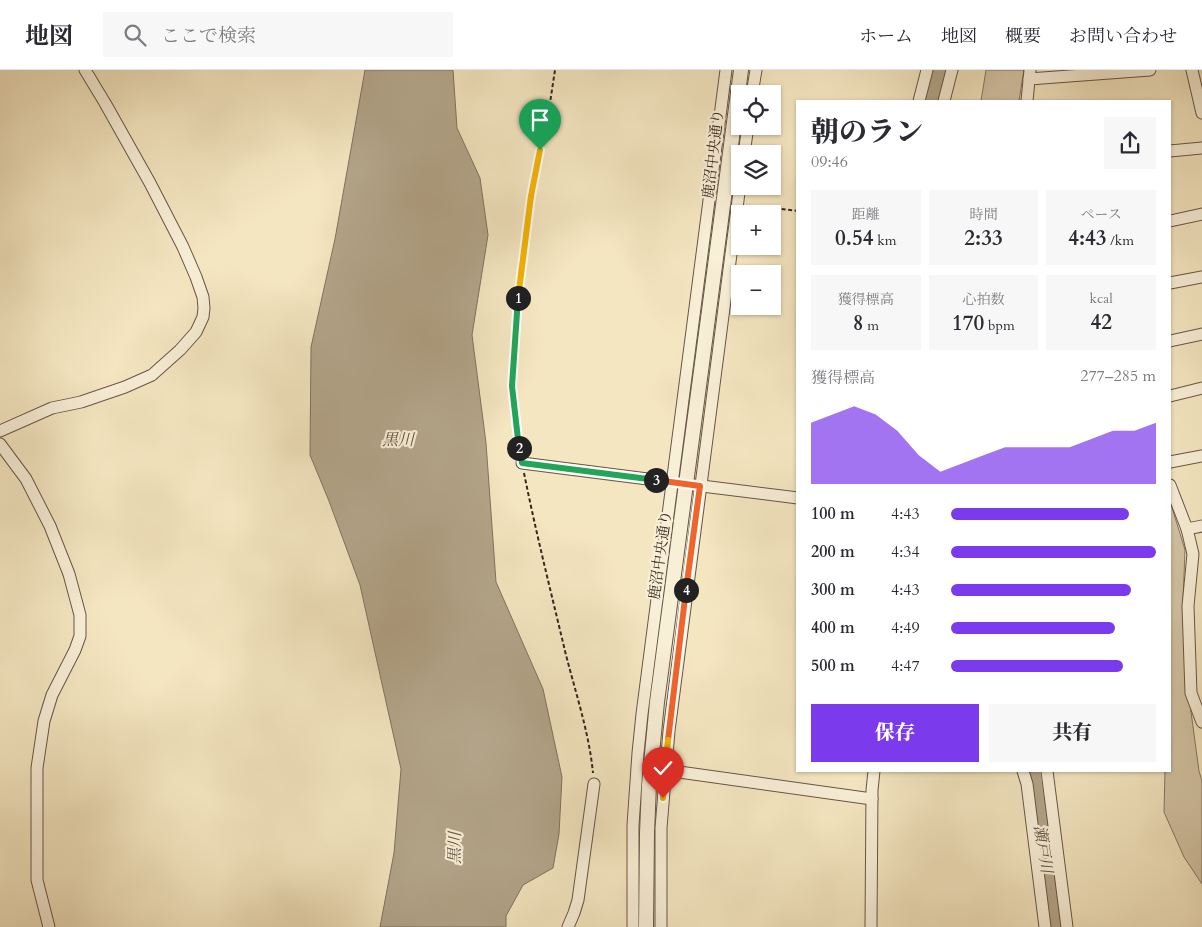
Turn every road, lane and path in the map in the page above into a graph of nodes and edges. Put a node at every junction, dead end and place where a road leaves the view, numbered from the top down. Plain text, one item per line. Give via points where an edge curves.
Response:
1 (85, 70) edge
2 (555, 70) edge
3 (726, 70) edge
4 (740, 70) edge
5 (756, 70) edge
6 (927, 70) edge
7 (952, 70) edge
8 (1150, 70) edge
9 (1192, 70) edge
10 (1029, 74) edge
11 (737, 85) edge
12 (754, 85) edge
13 (919, 100) edge
14 (944, 100) edge
15 (1027, 100) edge
16 (731, 101) edge
17 (1202, 109) edge
18 (731, 113) edge
19 (731, 117) edge
20 (1202, 148) edge
21 (1171, 151) edge
22 (739, 195) edge
23 (781, 209) edge
24 (796, 211) edge
25 (1202, 214) edge
26 (1171, 221) edge
27 (1202, 277) edge
28 (1171, 283) edge
29 (1202, 334) edge
30 (1171, 341) edge
31 (1202, 388) edge
32 (1171, 396) edge
33 (0, 431) edge
34 (0, 444) edge
35 (1202, 456) edge
36 (1171, 462) edge
37 (522, 463) junction
38 (672, 482) junction
39 (694, 485) junction
40 (1171, 487) edge
41 (796, 498) edge
42 (1202, 526) edge
43 (1187, 529) junction
44 (1202, 722) edge
45 (665, 770) junction
46 (874, 772) edge
47 (1023, 772) edge
48 (1046, 772) edge
49 (594, 784) joint
50 (872, 799) junction
51 (49, 927) edge
52 (568, 927) edge
53 (633, 927) edge
54 (646, 927) edge
55 (661, 927) edge
56 (870, 927) edge
57 (1045, 927) edge
58 (1067, 927) edge

1 - 33 street via 183,248 202,297 202,317 196,332 152,376 81,402 52,408
2 - 37 path via 531,196 519,289 512,386
3 - 16 street
4 - 11 street, 鹿沼中央通り
5 - 12 street
6 - 13 street
7 - 14 street
8 - 10 street
9 - 17 street
10 - 15 street
18 - 38 street
19 - 39 street, 鹿沼中央通り
20 - 21 street
22 - 39 street
23 - 24 path
25 - 26 street
27 - 28 street
29 - 30 street
31 - 32 street
34 - 51 street via 26,479 50,526 69,574 80,615 76,650 52,695 44,721 37,768 37,880
35 - 36 street
37 - 38 street
37 - 49 path via 582,716
38 - 39 street
38 - 53 street via 638,753 633,834
39 - 41 street
39 - 45 street
39 - 54 street, 鹿沼中央通り via 657,702 647,832
40 - 43 street
42 - 43 street
43 - 44 street via 1192,554 1188,606 1191,693
45 - 50 street
45 - 55 street via 661,828
46 - 50 street
47 - 57 street
48 - 58 street
49 - 52 street via 578,900
50 - 56 street

